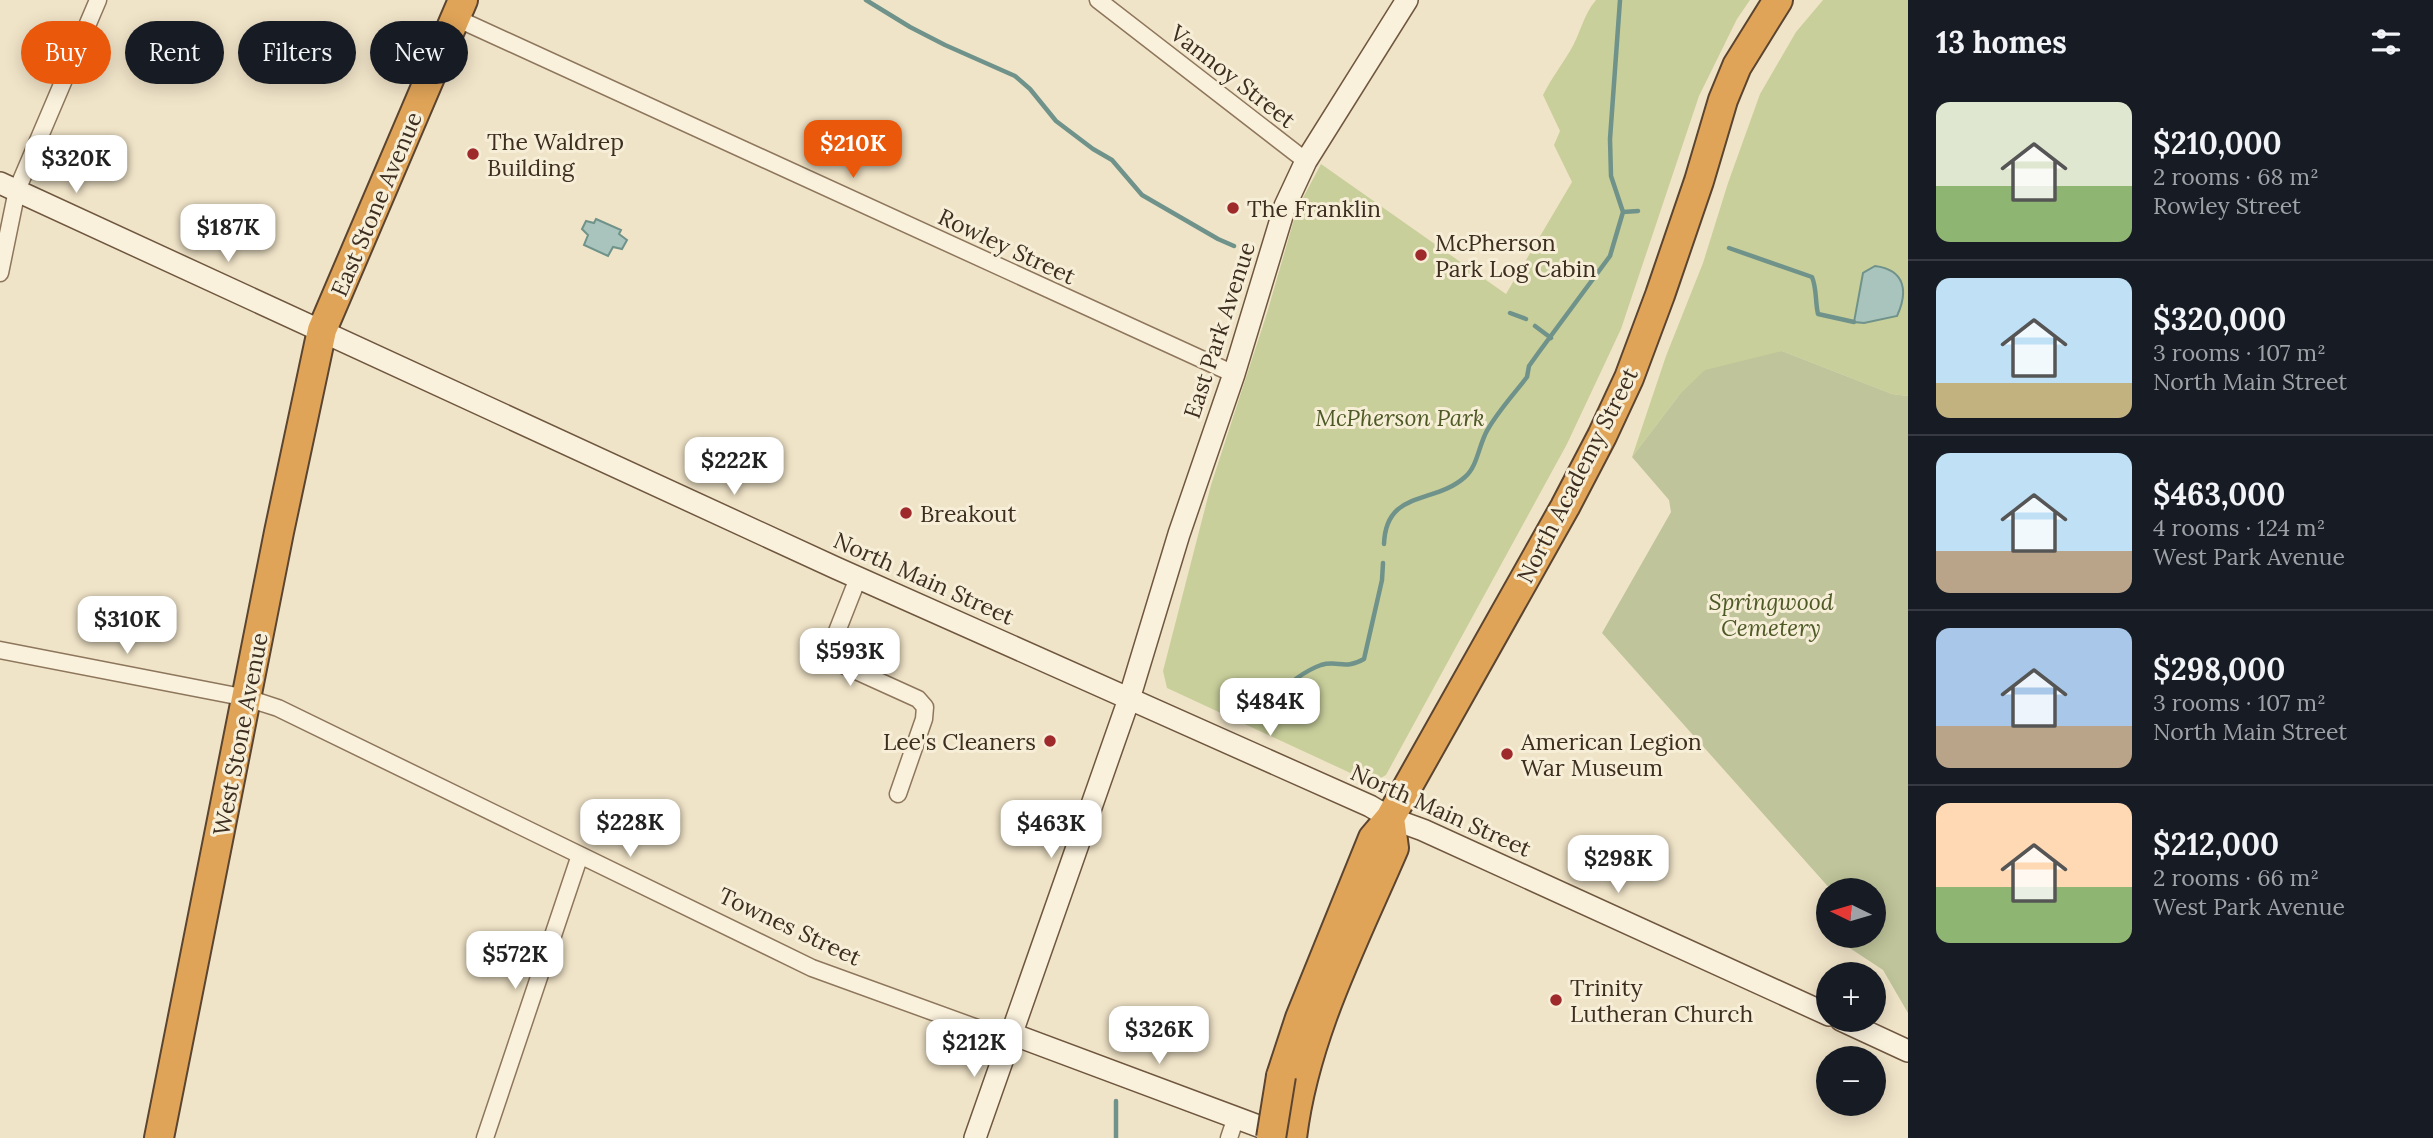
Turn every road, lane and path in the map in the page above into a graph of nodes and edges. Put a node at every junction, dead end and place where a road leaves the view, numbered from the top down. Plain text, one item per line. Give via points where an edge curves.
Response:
1 (98, 0) edge
2 (1098, 0) edge
3 (1407, 0) edge
4 (1777, 0) edge
5 (460, 9) edge
6 (1306, 161) junction
7 (8, 187) edge
8 (0, 273) edge
9 (322, 330) junction
10 (1234, 374) junction
11 (858, 578) junction
12 (0, 650) edge
13 (247, 698) junction
14 (1129, 699) junction
15 (898, 794) dead end
16 (1390, 818) junction
17 (580, 855) junction
18 (1816, 1008) edge
19 (1867, 1032) edge
20 (1012, 1034) junction
21 (1908, 1051) edge
22 (1290, 1084) junction
23 (1236, 1117) junction
24 (159, 1138) edge
25 (485, 1138) edge
26 (975, 1138) edge
27 (1229, 1138) edge
28 (1271, 1138) edge
29 (1292, 1138) edge

1 - 7 street
2 - 6 street, Vannoy Street
3 - 6 street, East Park Avenue
4 - 16 highway, North Academy Street via 1727,88 1660,295 1602,436
5 - 9 highway, East Stone Avenue
5 - 10 street, Rowley Street
6 - 10 street, East Park Avenue via 1285,206
7 - 8 street
7 - 9 street, North Main Street
9 - 11 street, North Main Street
9 - 13 highway, West Stone Avenue
10 - 14 street, East Park Avenue
11 - 14 street, North Main Street
11 - 15 street via 834,639 835,658 918,699 925,707
12 - 13 street, Townes Street
13 - 17 street, Townes Street via 278,708
13 - 24 highway, West Stone Avenue
14 - 16 street, North Main Street
14 - 20 street, East Park Avenue
16 - 18 street, North Main Street
16 - 22 highway, North Academy Street via 1373,838 1300,1018
17 - 20 street, Townes Street via 841,981 980,1029
17 - 25 street
19 - 21 street
20 - 23 street, Townes Street
20 - 26 street, East Park Avenue
22 - 28 highway, North Academy Street, bridge
22 - 29 highway, North Academy Street
23 - 27 street
23 - 29 street, Townes Street

